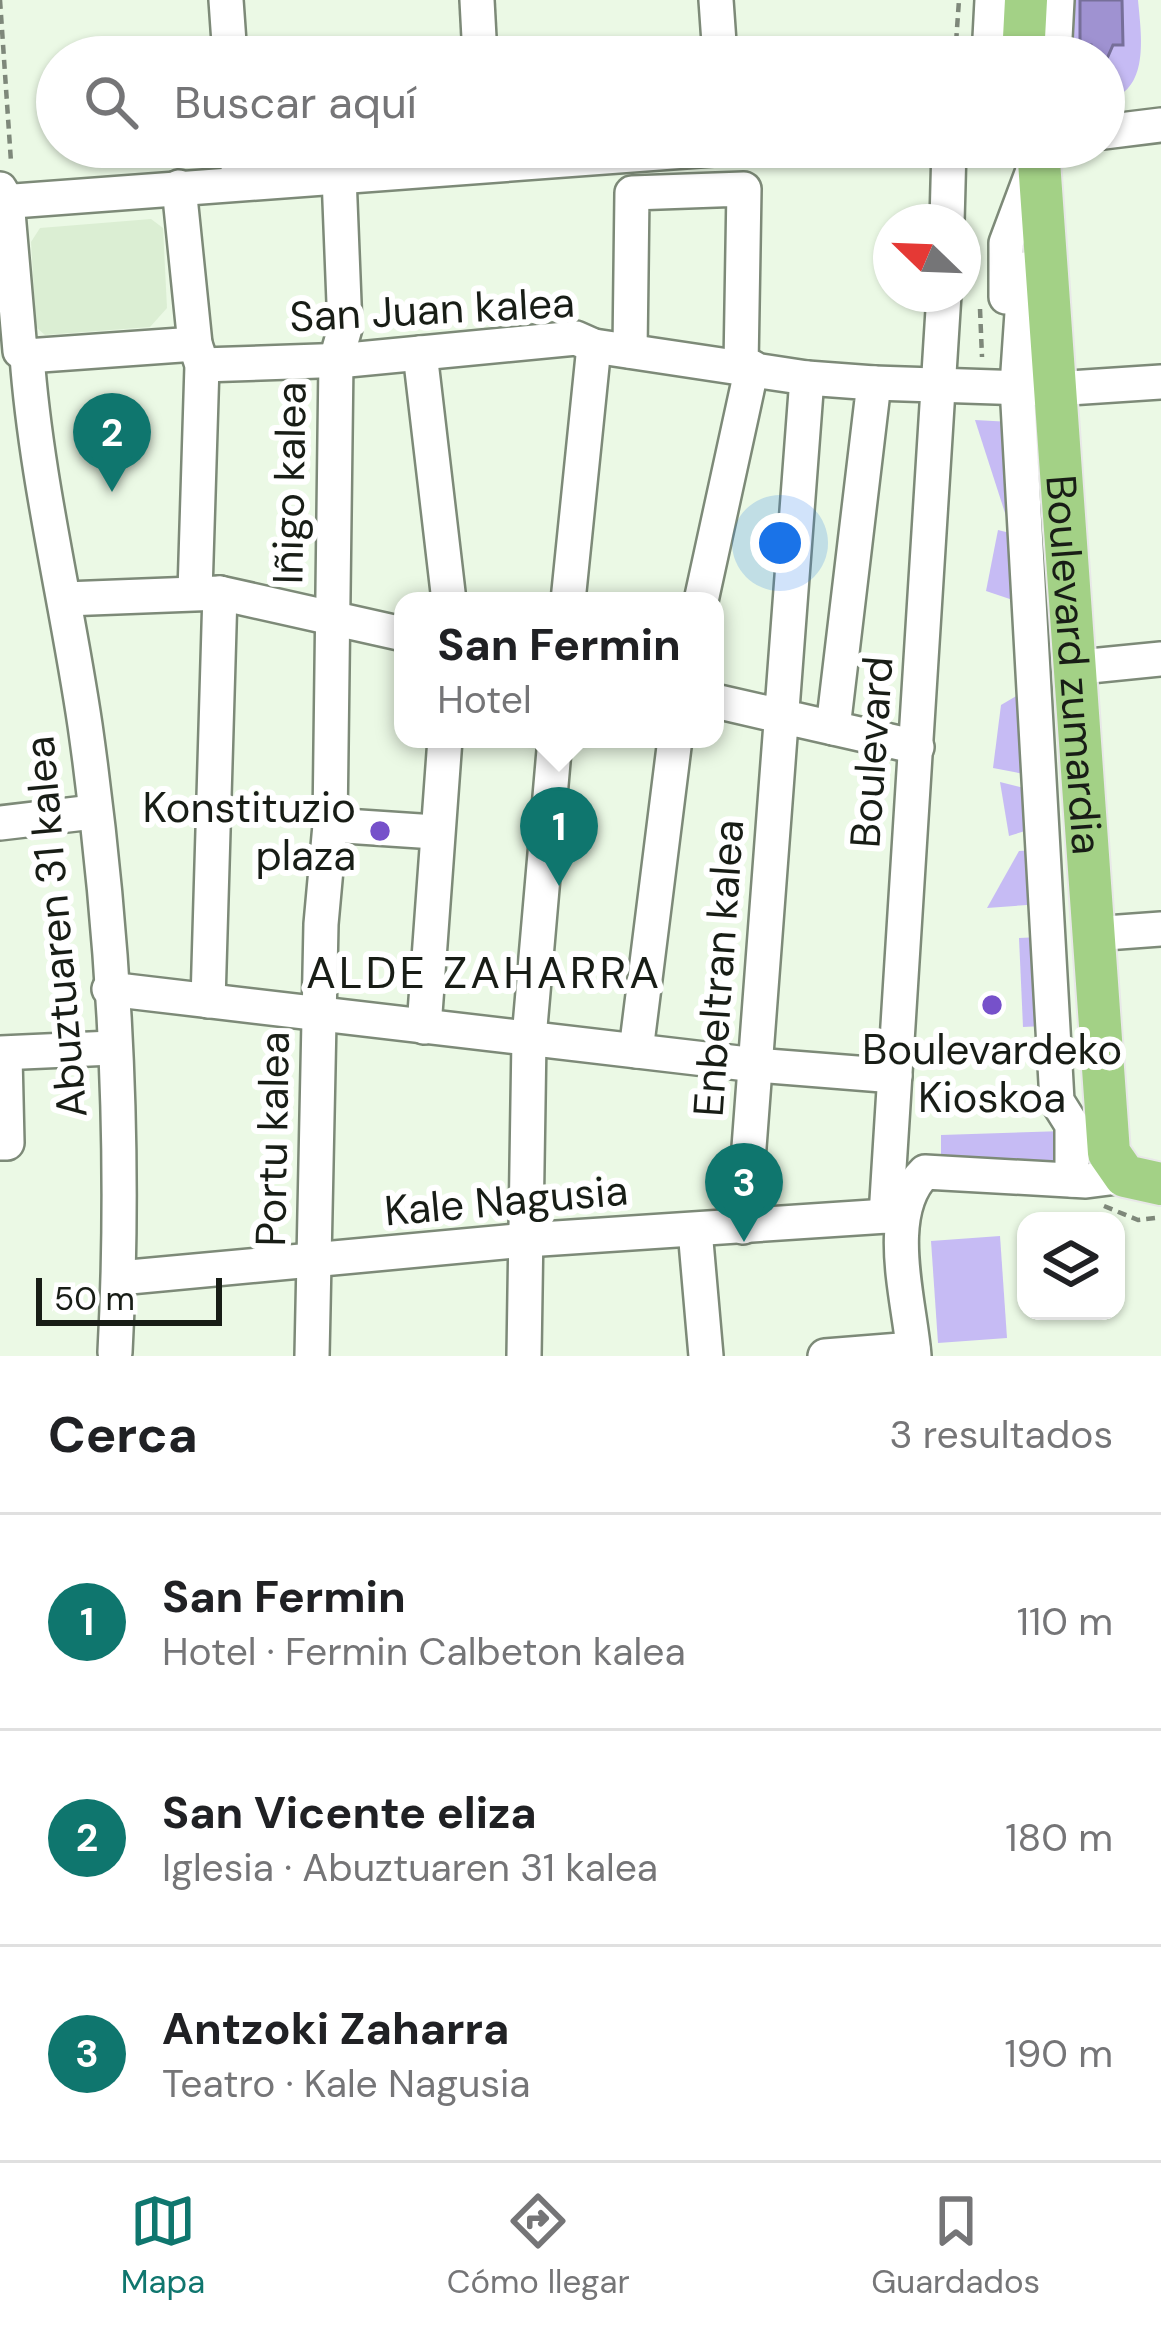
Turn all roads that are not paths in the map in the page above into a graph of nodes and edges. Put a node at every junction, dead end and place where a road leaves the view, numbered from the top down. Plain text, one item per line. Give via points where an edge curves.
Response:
1 (226, 0) edge
2 (477, 0) edge
3 (716, 0) edge
4 (992, 0) edge
5 (1026, 0) edge
6 (1058, 0) edge
7 (229, 36) edge
8 (479, 36) edge
9 (719, 36) edge
10 (990, 36) edge
11 (1024, 36) edge
12 (1055, 36) edge
13 (1161, 125) edge
14 (1125, 126) edge
15 (238, 168) edge
16 (398, 168) edge
17 (727, 168) edge
18 (948, 168) edge
19 (1032, 168) edge
20 (1038, 168) edge
21 (339, 176) junction
22 (239, 183) junction
23 (179, 187) junction
24 (728, 188) junction
25 (4, 190) edge
26 (947, 204) edge
27 (1025, 269) dead end
28 (943, 312) edge
29 (1006, 315) dead end
30 (340, 344) junction
31 (594, 346) junction
32 (630, 351) junction
33 (420, 353) junction
34 (198, 354) junction
35 (19, 362) edge
36 (747, 366) junction
37 (807, 378) junction
38 (1161, 382) edge
39 (874, 383) junction
40 (1035, 387) junction
41 (940, 388) junction
42 (208, 592) junction
43 (448, 592) edge
44 (569, 592) edge
45 (703, 592) edge
46 (65, 599) junction
47 (331, 618) junction
48 (394, 632) edge
49 (1161, 659) edge
50 (1090, 666) dead end
51 (724, 703) edge
52 (783, 717) junction
53 (833, 728) junction
54 (917, 747) junction
55 (444, 748) edge
56 (554, 748) edge
57 (675, 748) edge
58 (93, 812) junction
59 (0, 823) edge
60 (329, 825) junction
61 (435, 832) junction
62 (1075, 928) junction
63 (1161, 928) edge
64 (109, 989) junction
65 (208, 1001) junction
66 (320, 1016) junction
67 (424, 1027) junction
68 (529, 1038) junction
69 (112, 1048) junction
70 (636, 1051) junction
71 (0, 1054) edge
72 (756, 1065) junction
73 (895, 1076) junction
74 (0, 1143) edge
75 (1111, 1180) edge
76 (894, 1216) junction
77 (742, 1227) junction
78 (695, 1230) junction
79 (526, 1240) junction
80 (314, 1263) junction
81 (119, 1277) junction
82 (115, 1352) dead end
83 (914, 1353) edge
84 (313, 1356) edge
85 (524, 1356) edge
86 (706, 1356) edge
87 (825, 1356) edge

1 - 7 street
2 - 8 street
3 - 9 street
4 - 10 street
5 - 11 main road
6 - 12 street
13 - 14 street
15 - 22 street
16 - 21 street
17 - 24 street
18 - 26 street
19 - 29 street via 1006,242
20 - 40 main road, Boulevard zumardia
21 - 22 street
21 - 30 street, Iñigo kalea
22 - 23 street
23 - 25 street
23 - 34 street
24 - 32 street via 632,193
24 - 36 street via 744,189
25 - 35 street, Abuztuaren 31 kalea
27 - 40 street
28 - 41 street, Boulevard
30 - 33 street, San Juan kalea
30 - 34 street, San Juan kalea
30 - 47 street, Iñigo kalea
31 - 32 street, San Juan kalea
31 - 33 street, San Juan kalea via 575,338
31 - 44 street
32 - 36 street, San Juan kalea
33 - 43 street
34 - 35 street, San Juan kalea
34 - 42 street
35 - 46 street, Abuztuaren 31 kalea
36 - 37 street, San Juan kalea
36 - 45 street
37 - 39 street, San Juan kalea
37 - 52 street, Enbeltran kalea
38 - 40 street
39 - 41 street
39 - 53 street
40 - 41 street
40 - 62 main road, Boulevard zumardia
40 - 75 street via 1057,1101
41 - 54 street, Boulevard
42 - 46 street
42 - 47 street
42 - 65 street
46 - 58 street, Abuztuaren 31 kalea
47 - 48 street
47 - 60 street, Iñigo kalea
49 - 50 street
51 - 52 street
52 - 53 street
52 - 72 street, Enbeltran kalea
53 - 54 street
54 - 73 street, Boulevard
55 - 61 street
56 - 68 street
57 - 70 street
58 - 59 street
58 - 64 street, Abuztuaren 31 kalea
60 - 61 street
60 - 66 street, Portu kalea
61 - 67 street
62 - 63 street
62 - 75 main road, Boulevard zumardia
64 - 65 street
64 - 69 street, Abuztuaren 31 kalea
65 - 66 street
66 - 67 street
66 - 80 street, Portu kalea
67 - 68 street
68 - 70 street
68 - 79 street
69 - 71 street
69 - 81 street, Abuztuaren 31 kalea
70 - 72 street
71 - 74 street via 7,1143
72 - 73 street
72 - 77 street, Enbeltran kalea
73 - 76 street, Boulevard
75 - 76 street via 925,1172
76 - 77 street, Kale Nagusia
76 - 83 street, Boulevard
77 - 78 street, Kale Nagusia
78 - 79 street, Kale Nagusia
78 - 86 street
79 - 80 street, Kale Nagusia
79 - 85 street
80 - 81 street, Kale Nagusia
80 - 84 street, Portu kalea
81 - 82 street, Abuztuaren 31 kalea
83 - 87 street

